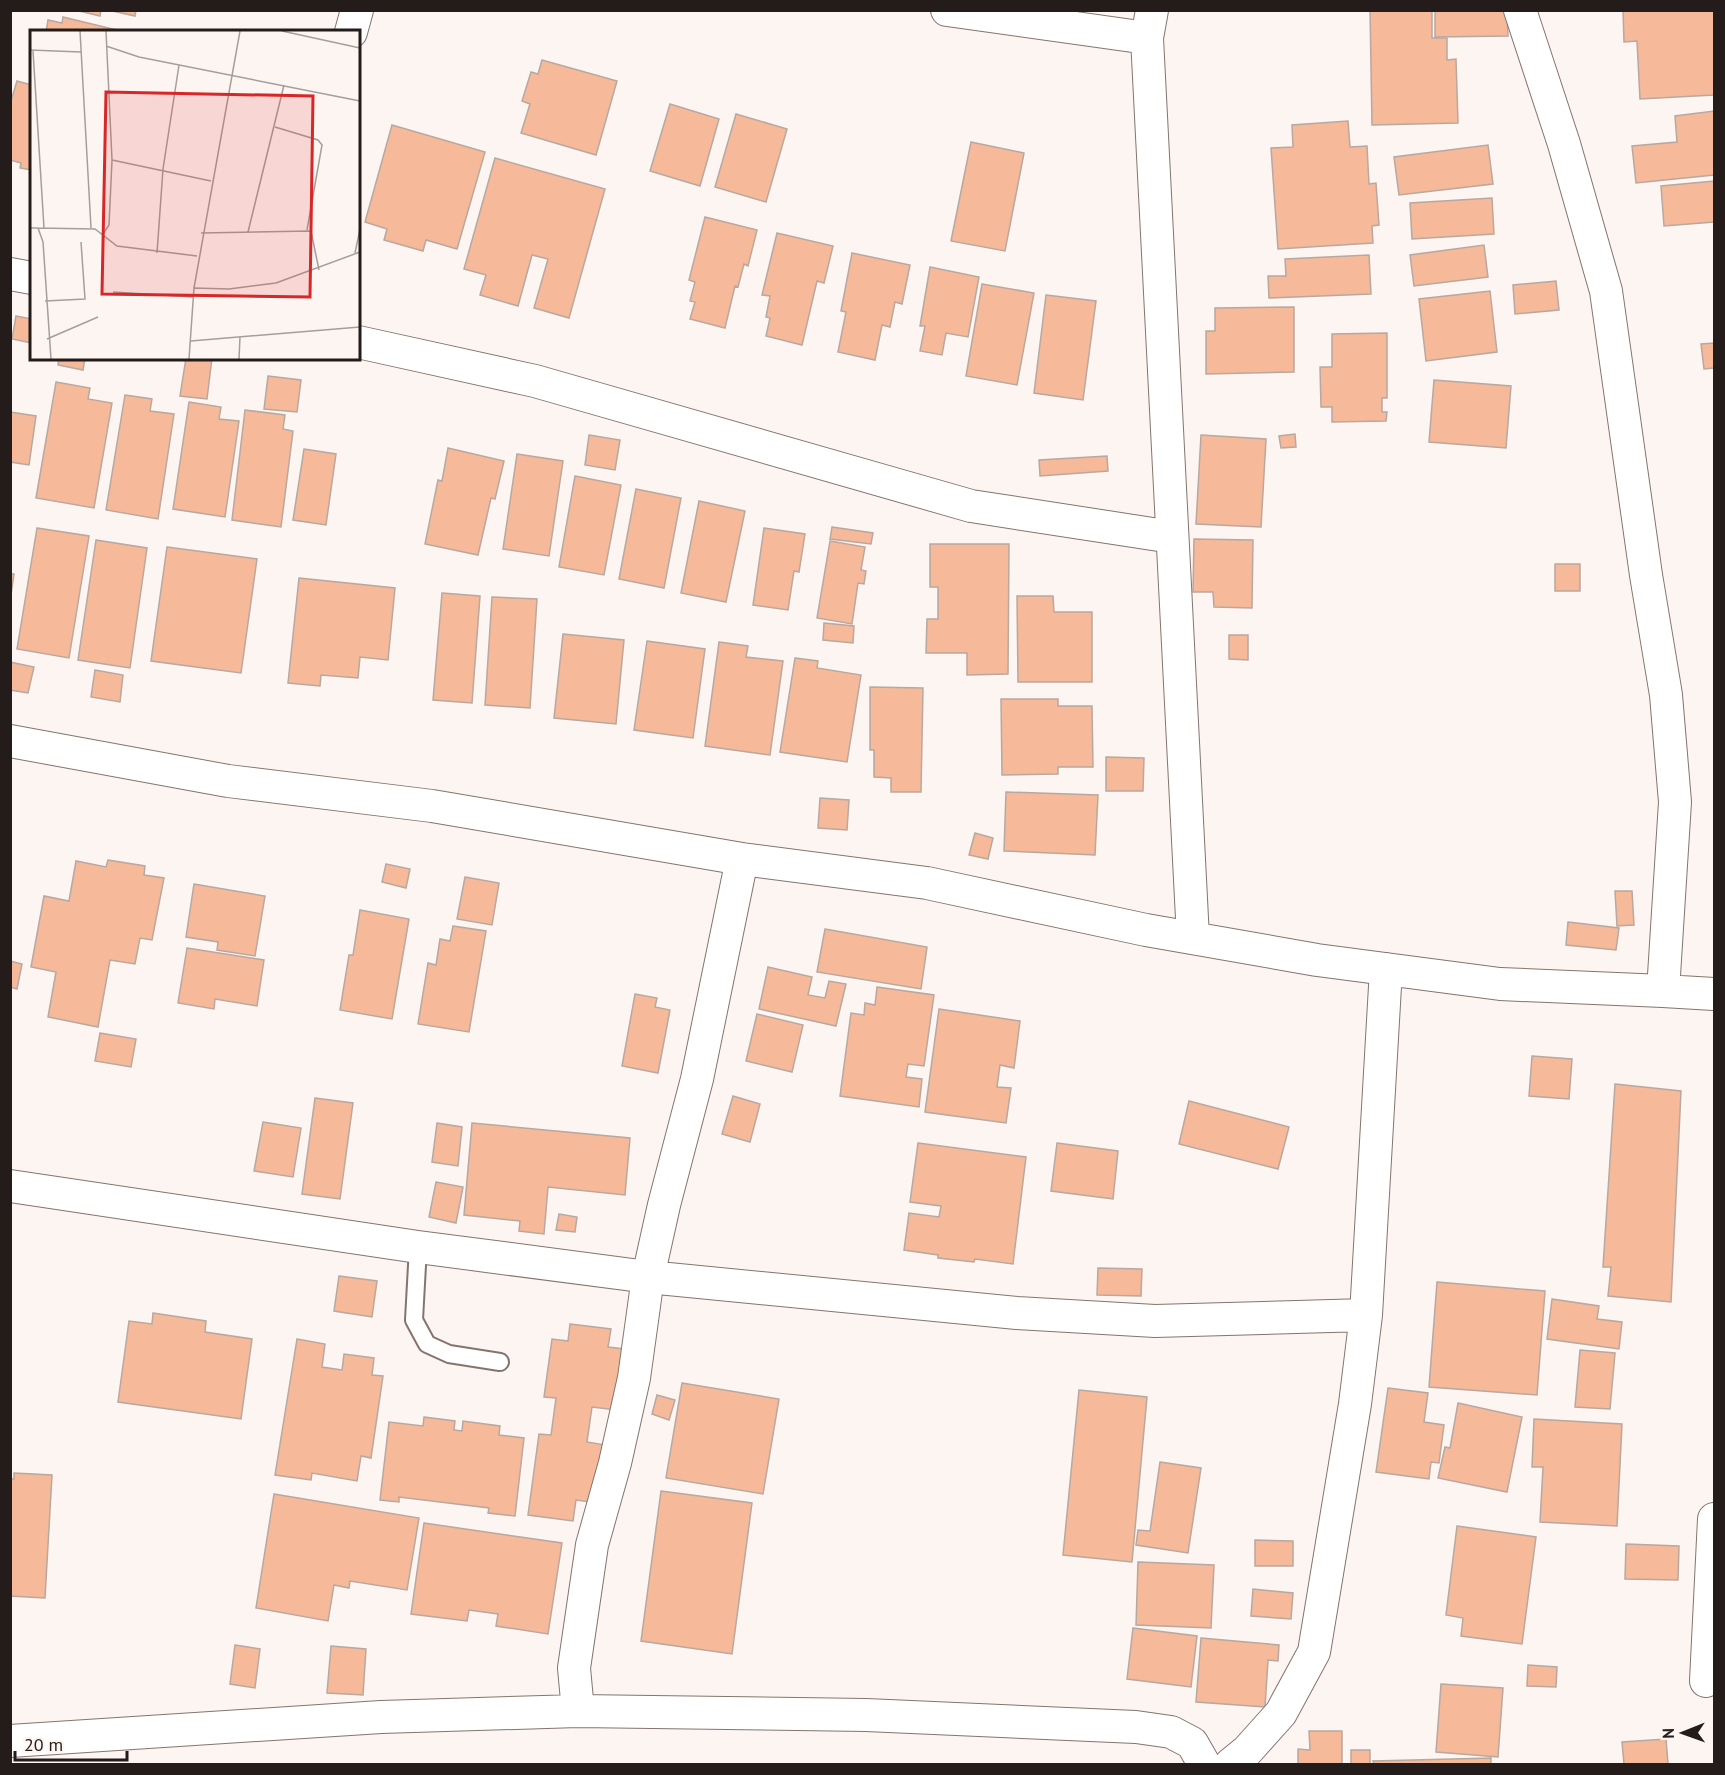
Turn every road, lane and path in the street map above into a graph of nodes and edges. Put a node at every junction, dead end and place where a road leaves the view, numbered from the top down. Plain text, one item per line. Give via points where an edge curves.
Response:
1 (357, 10) edge
2 (947, 10) edge
3 (1520, 10) edge
4 (1149, 24) edge
5 (352, 30) edge
6 (10, 274) edge
7 (30, 278) edge
8 (360, 342) edge
9 (1172, 537) junction
10 (10, 741) edge
11 (742, 859) junction
12 (1193, 938) junction
13 (1386, 969) junction
14 (1664, 991) junction
15 (1714, 994) edge
16 (10, 1186) edge
17 (418, 1247) junction
18 (648, 1277) junction
19 (1366, 1316) junction
20 (500, 1362) dead end
21 (1714, 1519) edge
22 (1706, 1681) dead end
23 (578, 1711) junction
24 (10, 1742) edge
25 (1204, 1764) edge
26 (1231, 1764) edge

1 - 5 street
2 - 4 street
3 - 14 street via 1606,291 1666,695 1675,802
4 - 9 street
6 - 7 street
8 - 9 street via 535,381 971,506
9 - 12 street
10 - 11 street via 228,781 432,806
11 - 12 street via 927,884
11 - 18 street via 697,1079
12 - 13 street
13 - 14 street via 1500,984
13 - 19 street
14 - 15 street
16 - 17 street
17 - 18 street
17 - 20 lane via 414,1320 427,1344 449,1354
18 - 19 street via 1017,1313 1155,1321
18 - 23 street via 634,1378 592,1545 574,1668
19 - 26 street via 1314,1652 1281,1713
21 - 22 street
23 - 24 street via 381,1717
23 - 25 street via 866,1715 1136,1726 1171,1732 1191,1743

